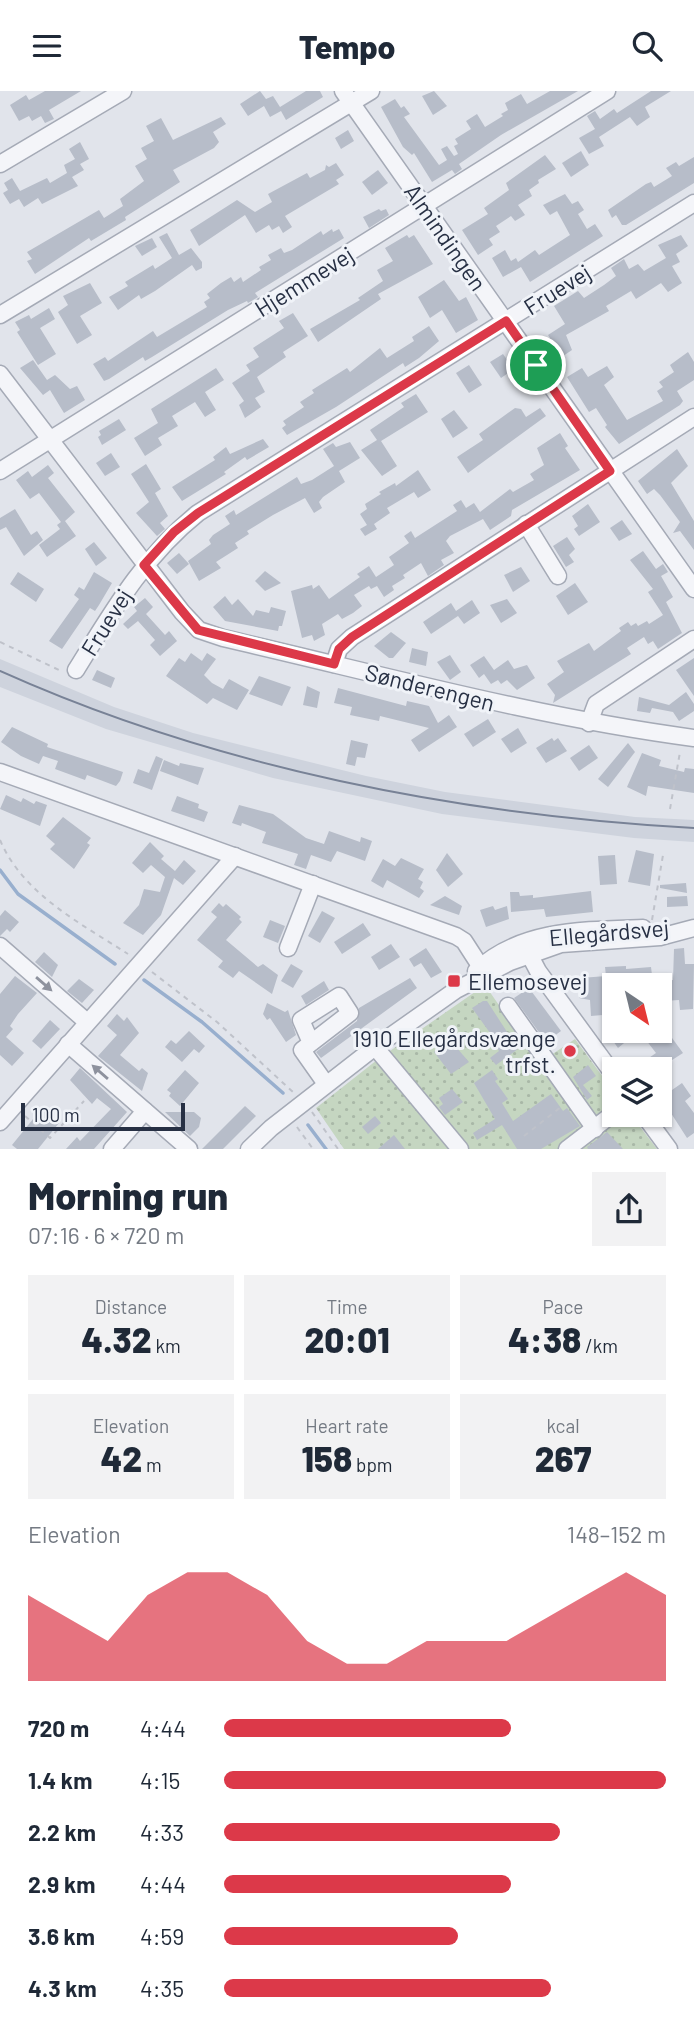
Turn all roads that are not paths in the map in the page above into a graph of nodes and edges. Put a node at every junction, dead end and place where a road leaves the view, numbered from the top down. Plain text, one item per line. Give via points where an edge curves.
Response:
1 (123, 91) edge
2 (371, 91) edge
3 (607, 91) edge
4 (347, 97) edge
5 (0, 163) edge
6 (694, 203) edge
7 (424, 205) junction
8 (0, 315) edge
9 (506, 321) junction
10 (0, 374) edge
11 (694, 417) edge
12 (49, 440) junction
13 (0, 471) edge
14 (610, 471) junction
15 (526, 524) junction
16 (144, 565) junction
17 (558, 576) dead end
18 (694, 589) edge
19 (694, 639) edge
20 (334, 664) junction
21 (76, 670) road end
22 (589, 723) junction
23 (688, 737) edge
24 (0, 772) edge
25 (235, 856) junction
26 (313, 884) junction
27 (694, 927) edge
28 (288, 948) dead end
29 (529, 954) junction
30 (3, 955) edge
31 (483, 971) junction
32 (508, 1006) dead end
33 (87, 1022) junction
34 (311, 1043) dead end
35 (68, 1044) junction
36 (375, 1047) junction
37 (602, 1059) edge
38 (326, 1084) junction
39 (145, 1111) junction
40 (0, 1122) edge
41 (602, 1123) edge
42 (653, 1127) edge
43 (594, 1129) junction
44 (112, 1149) edge
45 (188, 1149) edge
46 (250, 1149) edge
47 (460, 1149) edge
48 (567, 1149) edge
49 (669, 1149) edge

1 - 5 street
2 - 4 street
3 - 7 street, Hjemmevej
4 - 7 street, Almindingen
4 - 8 street
6 - 9 street, Fruevej
7 - 9 street, Almindingen
7 - 12 street, Hjemmevej
9 - 14 street, Almindingen
9 - 16 street, Fruevej via 198,513
10 - 12 street, Sønderengen
11 - 14 street
12 - 13 street, Hjemmevej
12 - 16 street, Sønderengen
14 - 15 street
14 - 18 street, Almindingen
15 - 17 street
15 - 20 street via 352,637 339,649
16 - 20 street, Sønderengen via 198,630
16 - 21 street, Fruevej
19 - 22 street via 596,704
20 - 22 street, Sønderengen
22 - 23 street, Sønderengen
24 - 25 street
25 - 26 street
25 - 33 street
26 - 28 street
26 - 31 street via 456,936
27 - 29 street, Ellegårdsvej via 660,937 561,944
27 - 31 street, Ellegårdsvej via 569,931 504,951
29 - 31 street, Ellegårdsvej
29 - 37 street
30 -> 33 street
31 - 36 street, Ellegårdsvej
32 - 43 street
33 - 35 street
34 - 38 street via 302,1050
39 -> 35 street
35 - 40 street
36 - 38 street, Ellegårdsvej
36 - 47 street
38 - 46 street, Ellegårdsvej
39 - 44 street
39 - 45 street
41 - 43 street
42 - 49 street
43 - 48 street

